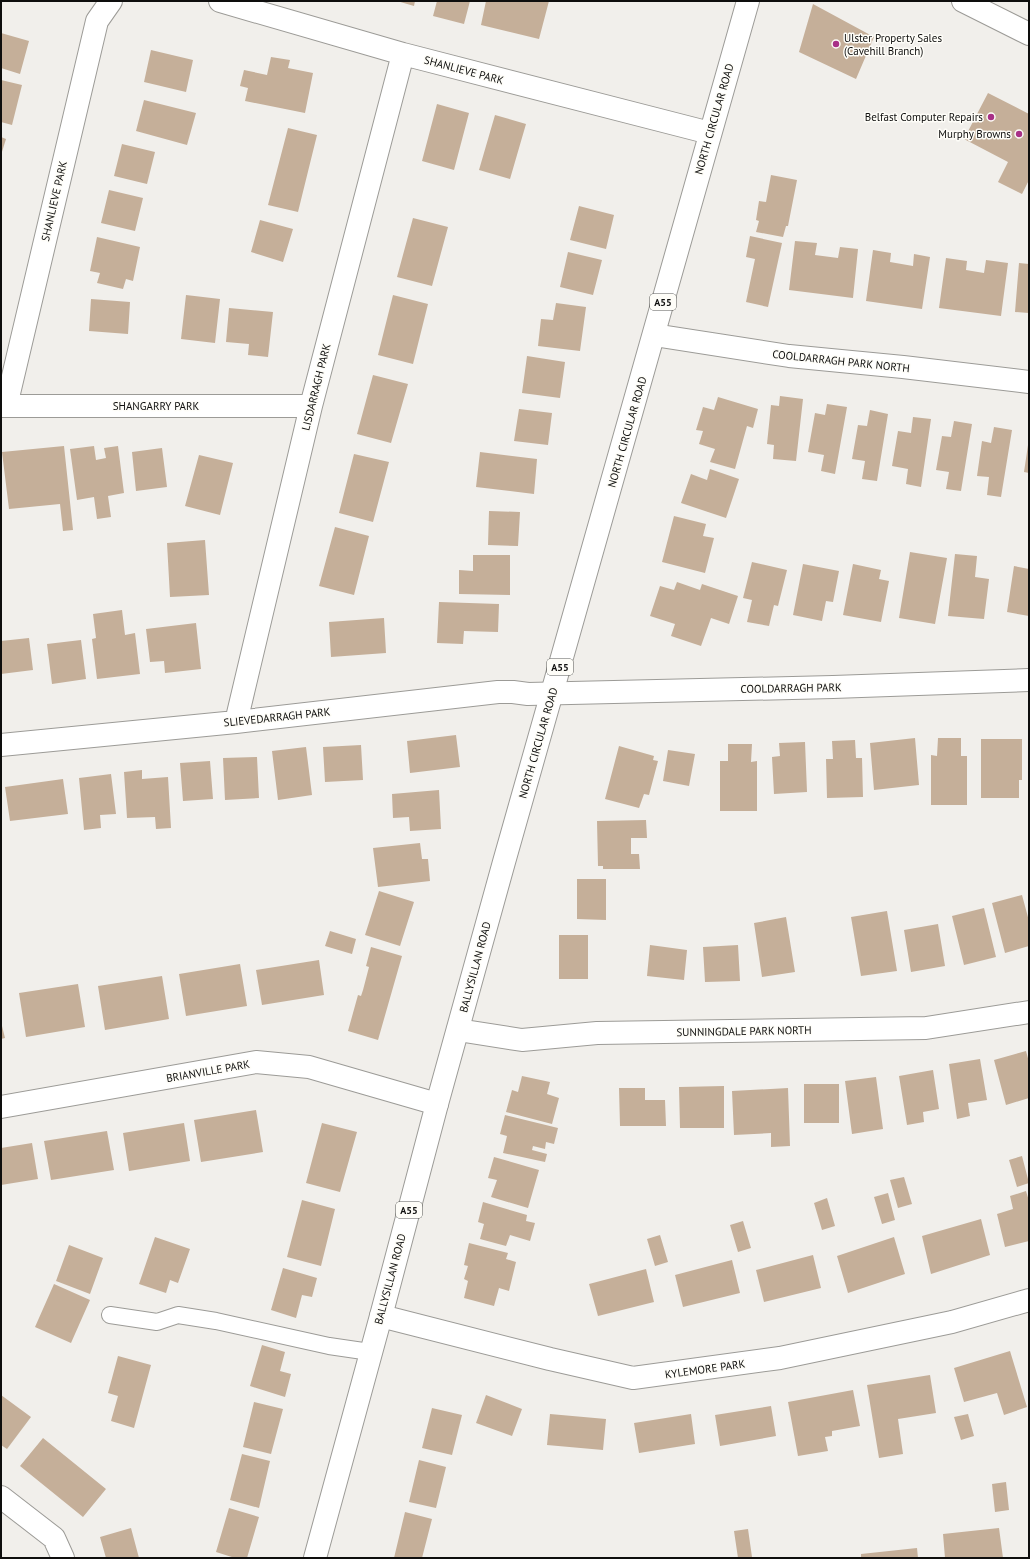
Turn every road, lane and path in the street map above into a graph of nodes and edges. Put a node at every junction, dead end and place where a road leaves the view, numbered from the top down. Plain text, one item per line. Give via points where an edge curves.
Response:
1 (111, 1) edge
2 (220, 1) edge
3 (748, 1) edge
4 (963, 1) edge
5 (1029, 34) edge
6 (403, 54) junction
7 (710, 133) junction
8 (654, 335) junction
9 (1029, 382) edge
10 (3, 406) edge
11 (311, 406) junction
12 (1029, 680) edge
13 (552, 694) junction
14 (236, 722) junction
15 (1, 745) edge
16 (504, 862) joint
17 (1029, 1012) edge
18 (458, 1030) junction
19 (437, 1104) junction
20 (1, 1108) edge
21 (1029, 1300) edge
22 (110, 1315) dead end
23 (381, 1316) junction
24 (370, 1352) junction
25 (1, 1497) edge
26 (63, 1558) edge
27 (315, 1558) edge

1 - 10 main road, SHANLIEVE PARK via 97,21
2 - 6 main road, SHANLIEVE PARK
3 - 7 main road, NORTH CIRCULAR ROAD / A55
4 - 5 main road
6 - 7 main road, SHANLIEVE PARK
6 - 11 main road, LISDARRAGH PARK
7 - 8 main road, NORTH CIRCULAR ROAD / A55
8 - 9 main road, COOLDARRAGH PARK NORTH via 789,356
8 - 13 main road, NORTH CIRCULAR ROAD / A55
10 - 11 main road, SHANGARRY PARK
11 - 14 main road, LISDARRAGH PARK
12 - 13 main road, COOLDARRAGH PARK
13 - 14 main road, SLIEVEDARRAGH PARK via 498,692
13 - 16 main road, NORTH CIRCULAR ROAD / A55
14 - 15 main road, SLIEVEDARRAGH PARK
16 - 18 main road, BALLYSILLAN ROAD / A55
17 - 18 main road, SUNNINGDALE PARK NORTH via 926,1028 597,1033 522,1040
18 - 19 main road, BALLYSILLAN ROAD / A55
19 - 20 main road, BRIANVILLE PARK via 309,1067 256,1062
19 - 23 main road, BALLYSILLAN ROAD / A55
21 - 23 main road, KYLEMORE PARK via 952,1322 780,1358 633,1378 550,1360
22 - 24 lane via 157,1322 178,1315
23 - 24 main road, BALLYSILLAN ROAD / A55
24 - 27 main road, BALLYSILLAN ROAD / A55
25 - 26 main road via 54,1538

